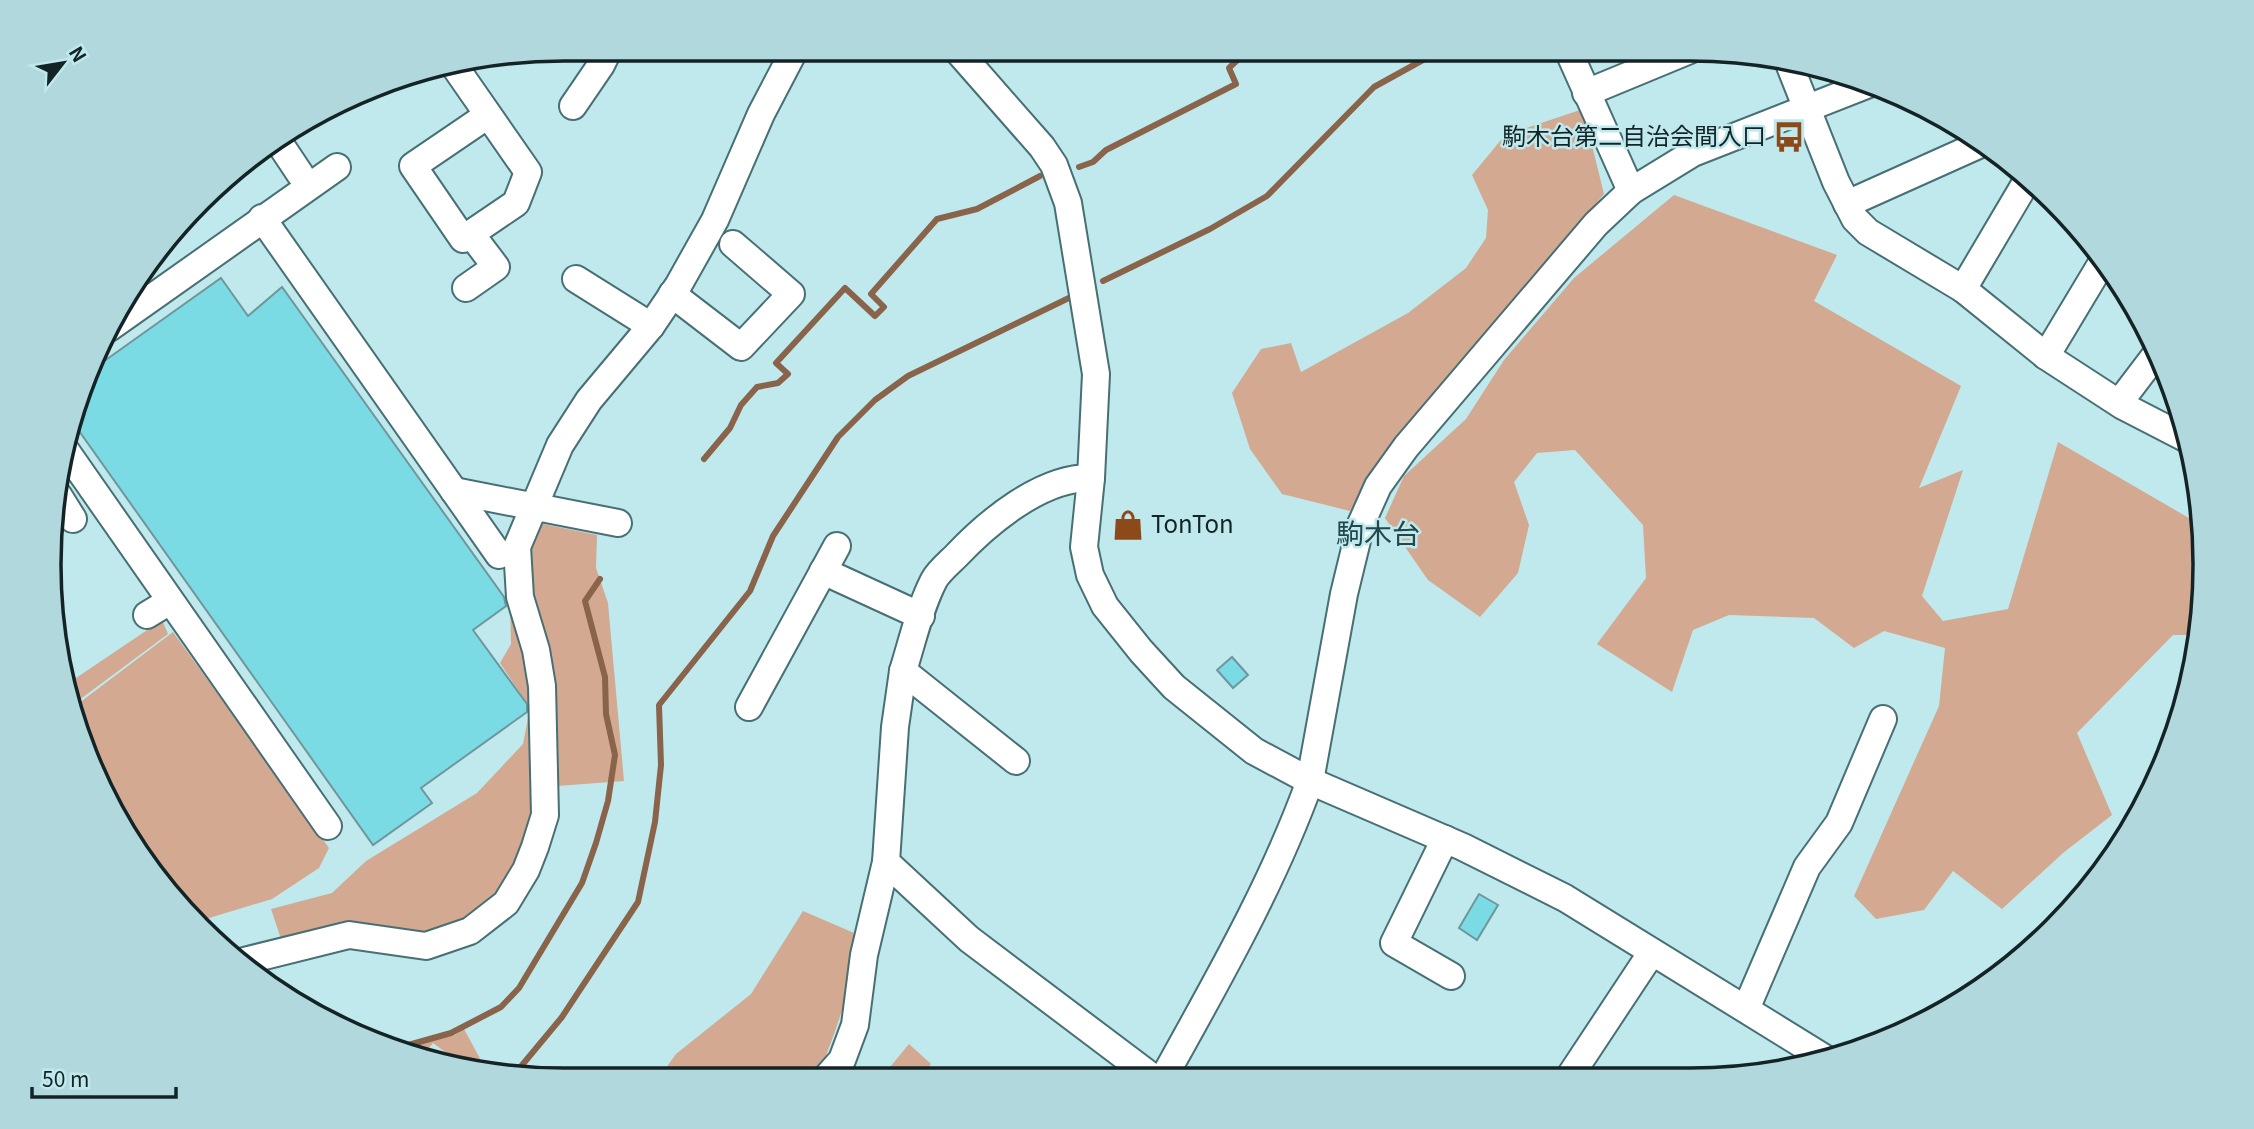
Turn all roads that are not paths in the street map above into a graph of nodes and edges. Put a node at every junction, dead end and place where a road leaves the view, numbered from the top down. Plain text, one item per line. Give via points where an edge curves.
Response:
1 (594, 61) edge
2 (789, 61) edge
3 (967, 61) edge
4 (1573, 61) edge
5 (1664, 61) edge
6 (1793, 72) edge
7 (459, 73) edge
8 (1855, 90) edge
9 (1587, 93) junction
10 (573, 106) dead end
11 (1809, 109) junction
12 (488, 115) junction
13 (283, 148) edge
14 (1972, 148) edge
15 (337, 167) dead end
16 (300, 174) dead end
17 (2023, 188) edge
18 (1631, 191) junction
19 (1847, 204) junction
20 (262, 218) junction
21 (471, 234) junction
22 (733, 244) dead end
23 (2098, 270) edge
24 (576, 279) dead end
25 (466, 288) dead end
26 (1963, 289) junction
27 (673, 294) junction
28 (128, 314) edge
29 (651, 326) junction
30 (2046, 356) junction
31 (2150, 362) edge
32 (2119, 403) junction
33 (2176, 433) edge
34 (72, 460) edge
35 (1091, 478) junction
36 (454, 491) junction
37 (534, 508) junction
38 (618, 523) dead end
39 (837, 545) dead end
40 (499, 555) dead end
41 (823, 571) junction
42 (170, 601) junction
43 (146, 615) dead end
44 (921, 617) junction
45 (903, 671) junction
46 (749, 707) dead end
47 (1883, 719) dead end
48 (1016, 761) dead end
49 (1310, 781) junction
50 (328, 827) dead end
51 (1445, 839) junction
52 (886, 862) junction
53 (1652, 951) junction
54 (252, 959) edge
55 (1451, 976) dead end
56 (1746, 1009) junction
57 (1815, 1052) edge
58 (835, 1068) edge
59 (1140, 1068) edge
60 (1169, 1068) edge
61 (1575, 1068) edge

1 - 10 street
2 - 27 street via 715,219
3 - 35 street via 1042,147 1068,203 1096,374
4 - 9 street
5 - 9 street
6 - 11 street
7 - 12 street
8 - 11 street
9 - 18 street
11 - 18 street via 1693,153
11 - 19 street
12 - 21 street via 528,172 516,203
12 - 21 street via 414,166 463,239
13 - 16 street
14 - 19 street
15 - 20 street
17 - 26 street
18 - 49 street via 1596,224 1378,485 1361,524 1344,594
19 - 26 street via 1868,232
20 - 28 street
20 - 36 street
21 - 25 street via 496,267
22 - 27 street via 791,293 741,347
23 - 30 street
24 - 29 street
26 - 30 street
27 - 29 street
29 - 37 street via 589,400 560,445
30 - 32 street
31 - 32 street
32 - 33 street
34 - 42 street
35 - 44 street via 1073,478 1009,509 988,525 935,578
35 - 49 street via 1084,547 1090,575 1105,606 1174,687 1208,717 1254,751
36 - 37 street
36 - 40 street
37 - 38 street
37 - 54 street via 517,547 520,597 542,687 545,815 526,870 506,902 470,931 426,946 349,935
39 - 41 street
41 - 44 street
41 - 46 street
42 - 43 street
42 - 50 street
44 - 45 street
45 - 48 street
45 - 52 street
47 - 56 street via 1839,823 1807,867
49 - 51 street
49 - 60 street via 1291,833
51 - 53 street via 1565,898
51 - 55 street via 1394,943
52 - 58 street via 864,955 855,1025
52 - 59 street via 970,939
53 - 56 street
53 - 61 street
56 - 57 street

